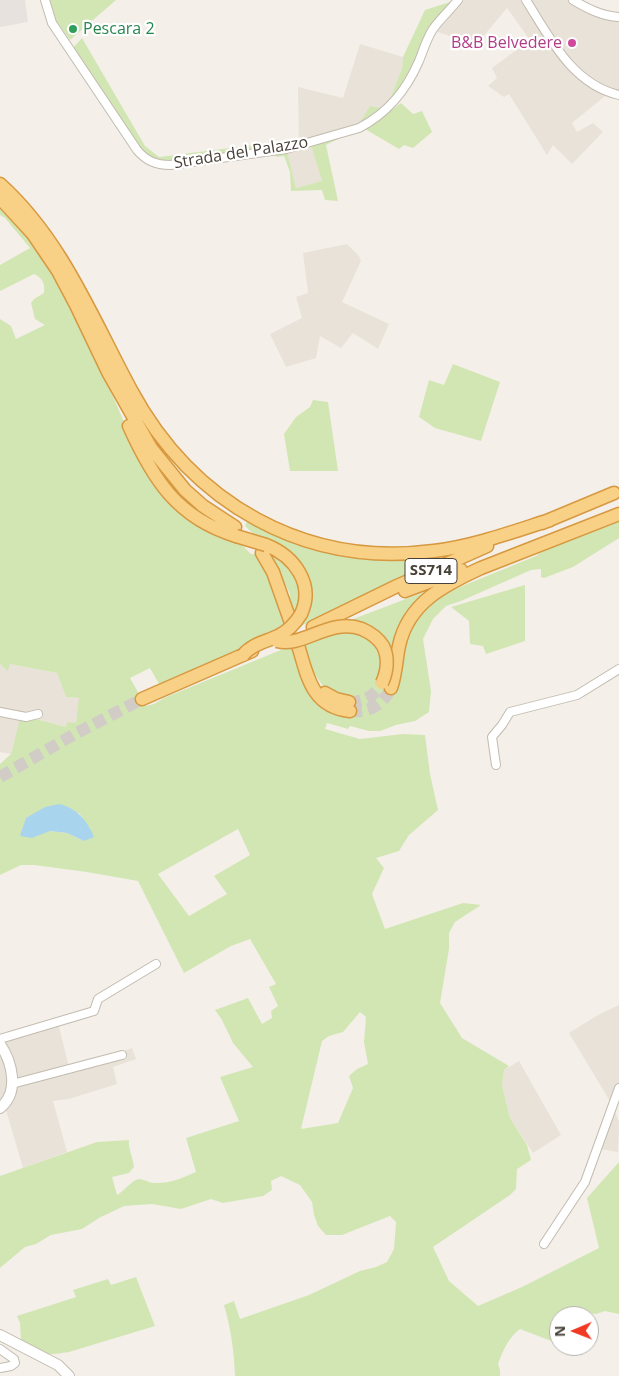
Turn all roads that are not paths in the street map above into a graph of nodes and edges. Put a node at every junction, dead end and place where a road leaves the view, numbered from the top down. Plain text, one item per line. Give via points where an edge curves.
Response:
1 (45, 0) edge
2 (458, 0) edge
3 (526, 0) edge
4 (573, 0) edge
5 (619, 17) edge
6 (619, 95) edge
7 (0, 184) edge
8 (0, 198) edge
9 (100, 330) junction
10 (108, 372) junction
11 (164, 466) junction
12 (614, 493) dead end
13 (619, 514) edge
14 (550, 520) junction
15 (235, 532) junction
16 (537, 545) junction
17 (264, 549) junction
18 (291, 623) dead end
19 (313, 626) junction
20 (277, 641) junction
21 (297, 642) dead end
22 (243, 654) junction
23 (619, 669) edge
24 (142, 699) tunnel mouth
25 (350, 707) tunnel mouth
26 (0, 712) edge
27 (38, 714) dead end
28 (496, 765) dead end
29 (156, 964) dead end
30 (0, 1039) edge
31 (0, 1044) edge
32 (122, 1055) dead end
33 (12, 1084) junction
34 (619, 1088) edge
35 (0, 1108) edge
36 (544, 1244) dead end
37 (0, 1335) edge
38 (0, 1349) edge
39 (0, 1368) edge
40 (69, 1376) edge

1 - 2 street, Strada del Palazzo via 52,23 137,150 152,162 170,165 286,149 369,123 399,98 416,69 432,30
3 - 6 street via 573,70 609,93
4 - 5 street via 588,9
7 - 9 highway via 54,246
8 - 10 highway via 33,234 54,265
9 - 11 highway via 133,406
9 - 14 highway via 144,413 178,458 224,500 283,532 337,549 401,554 470,544
10 - 11 highway
10 - 15 highway via 137,442 162,487 177,504 194,516 214,528
11 - 15 highway via 192,496
12 - 14 highway, SS714
13 - 16 highway, SS714
14 - 19 highway, SS714
15 - 17 highway, bridge
16 - 19 highway, SS714
16 - 20 highway, bridge via 458,578 422,602 403,632 386,686 386,652 365,630 341,627 322,630 287,643
17 - 18 highway
17 - 22 highway, bridge via 287,558 302,576 305,606 294,625
19 - 20 highway, SS714
20 - 22 highway, SS714, bridge
21 - 25 highway via 308,681 317,695 333,707
22 - 24 highway, SS714
23 - 28 street via 585,692 510,712 492,738
26 - 27 street via 26,717
29 - 30 street via 98,999 94,1011
31 - 33 street via 8,1060
32 - 33 street
33 - 35 street via 9,1098
34 - 36 street via 585,1182
37 - 40 street via 58,1365
38 - 39 street via 15,1362 12,1366

